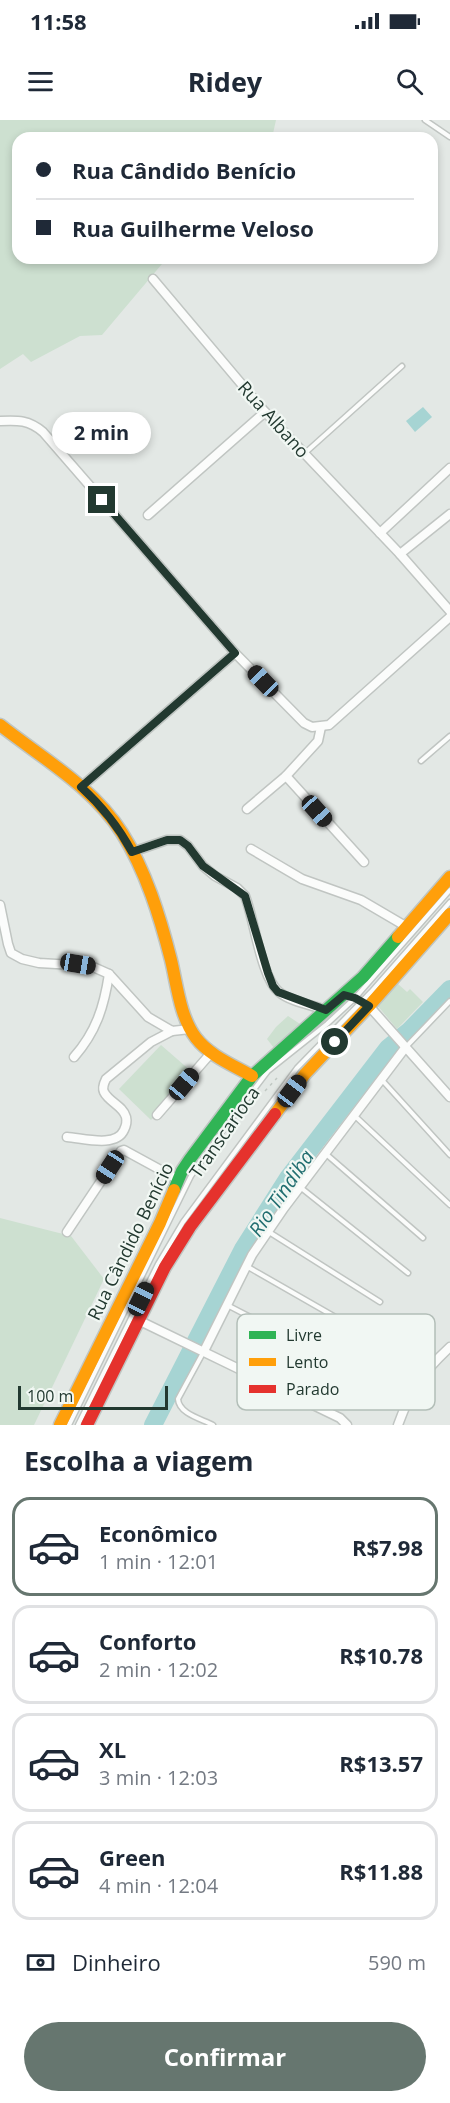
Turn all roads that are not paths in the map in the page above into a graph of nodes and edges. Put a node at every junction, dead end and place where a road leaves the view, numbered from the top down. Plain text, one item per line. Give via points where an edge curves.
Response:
1 (425, 120) edge
2 (450, 137) edge
3 (153, 279) dead end
4 (402, 366) dead end
5 (265, 412) junction
6 (0, 421) edge
7 (304, 454) junction
8 (450, 468) edge
9 (450, 514) edge
10 (148, 515) dead end
11 (380, 533) junction
12 (400, 554) junction
13 (450, 611) edge
14 (450, 617) edge
15 (235, 653) junction
16 (0, 725) edge
17 (321, 727) junction
18 (450, 736) edge
19 (421, 761) dead end
20 (286, 776) junction
21 (81, 787) junction
22 (247, 809) dead end
23 (251, 849) dead end
24 (132, 852) junction
25 (364, 862) dead end
26 (450, 877) edge
27 (450, 890) edge
28 (450, 902) edge
29 (0, 904) edge
30 (450, 914) edge
31 (407, 927) junction
32 (109, 974) junction
33 (358, 1000) junction
34 (450, 1001) edge
35 (326, 1010) junction
36 (190, 1029) junction
37 (172, 1031) junction
38 (403, 1046) junction
39 (211, 1053) junction
40 (74, 1057) dead end
41 (252, 1076) junction
42 (381, 1080) junction
43 (450, 1097) edge
44 (158, 1115) dead end
45 (354, 1116) junction
46 (67, 1137) dead end
47 (326, 1153) junction
48 (450, 1155) edge
49 (178, 1180) junction
50 (300, 1187) junction
51 (450, 1205) edge
52 (67, 1232) dead end
53 (268, 1232) junction
54 (423, 1238) dead end
55 (247, 1266) junction
56 (408, 1273) dead end
57 (380, 1302) dead end
58 (228, 1305) junction
59 (245, 1314) edge
60 (330, 1314) edge
61 (140, 1321) junction
62 (450, 1347) edge
63 (197, 1348) junction
64 (435, 1361) edge
65 (237, 1368) edge
66 (324, 1410) edge
67 (405, 1410) edge
68 (60, 1425) edge
69 (69, 1425) edge
70 (78, 1425) edge
71 (87, 1425) edge
72 (213, 1425) edge
73 (347, 1425) edge
74 (398, 1425) edge

1 - 2 lane
3 - 5 street, Rua Albano
4 - 7 lane
5 - 7 street, Rua Albano
5 - 10 street
6 - 15 street via 25,421 43,432
7 - 11 street, Rua Albano
8 - 11 street
9 - 12 street
11 - 12 street, Rua Albano
12 - 13 street, Rua Albano
14 - 17 street
15 - 17 street via 304,723
15 - 21 street
16 - 21 main road
17 - 20 street via 318,741
18 - 19 lane
20 - 22 street
20 - 25 street
21 - 24 main road via 102,807
23 - 31 street via 302,879 361,900
24 - 35 street via 167,840 180,840 188,846 203,866 245,896 273,986 285,996
24 - 36 main road via 149,893
26 - 31 main road, Rua Cândido Benício
27 - 33 lane, Transcarioca
28 - 33 lane, Transcarioca
29 - 32 street via 11,953 39,963 90,966
30 - 33 main road, Rua Cândido Benício
31 - 33 main road, Rua Cândido Benício via 363,977
32 - 37 street via 148,1017
32 - 40 street via 89,1041
33 - 35 main road, Rua Cândido Benício
33 - 38 street
33 - 61 main road, Rua Cândido Benício via 190,1227
33 - 69 lane, Transcarioca via 268,1071 199,1165
33 - 70 lane, Transcarioca via 297,1068 183,1222
34 - 38 lane
35 - 41 main road, Rua Cândido Benício
36 - 37 street
36 - 39 main road
37 - 46 street via 151,1042 103,1085 104,1092 125,1114 122,1134 114,1140
38 - 42 street
38 - 43 street
39 - 41 main road
39 - 44 street
41 - 49 main road, Rua Cândido Benício
42 - 45 street
42 - 48 lane
45 - 47 street
45 - 51 lane
47 - 50 street
47 - 54 lane
49 - 52 street via 121,1151
49 - 68 main road, Rua Cândido Benício
50 - 53 street
50 - 56 lane
53 - 55 street
53 - 57 lane
55 - 58 street
55 - 60 lane
58 - 59 lane
58 - 63 street
61 - 63 street
61 - 71 main road, Rua Cândido Benício
62 - 64 street
63 - 65 street
63 - 72 lane via 178,1403
66 - 73 street
67 - 74 street

